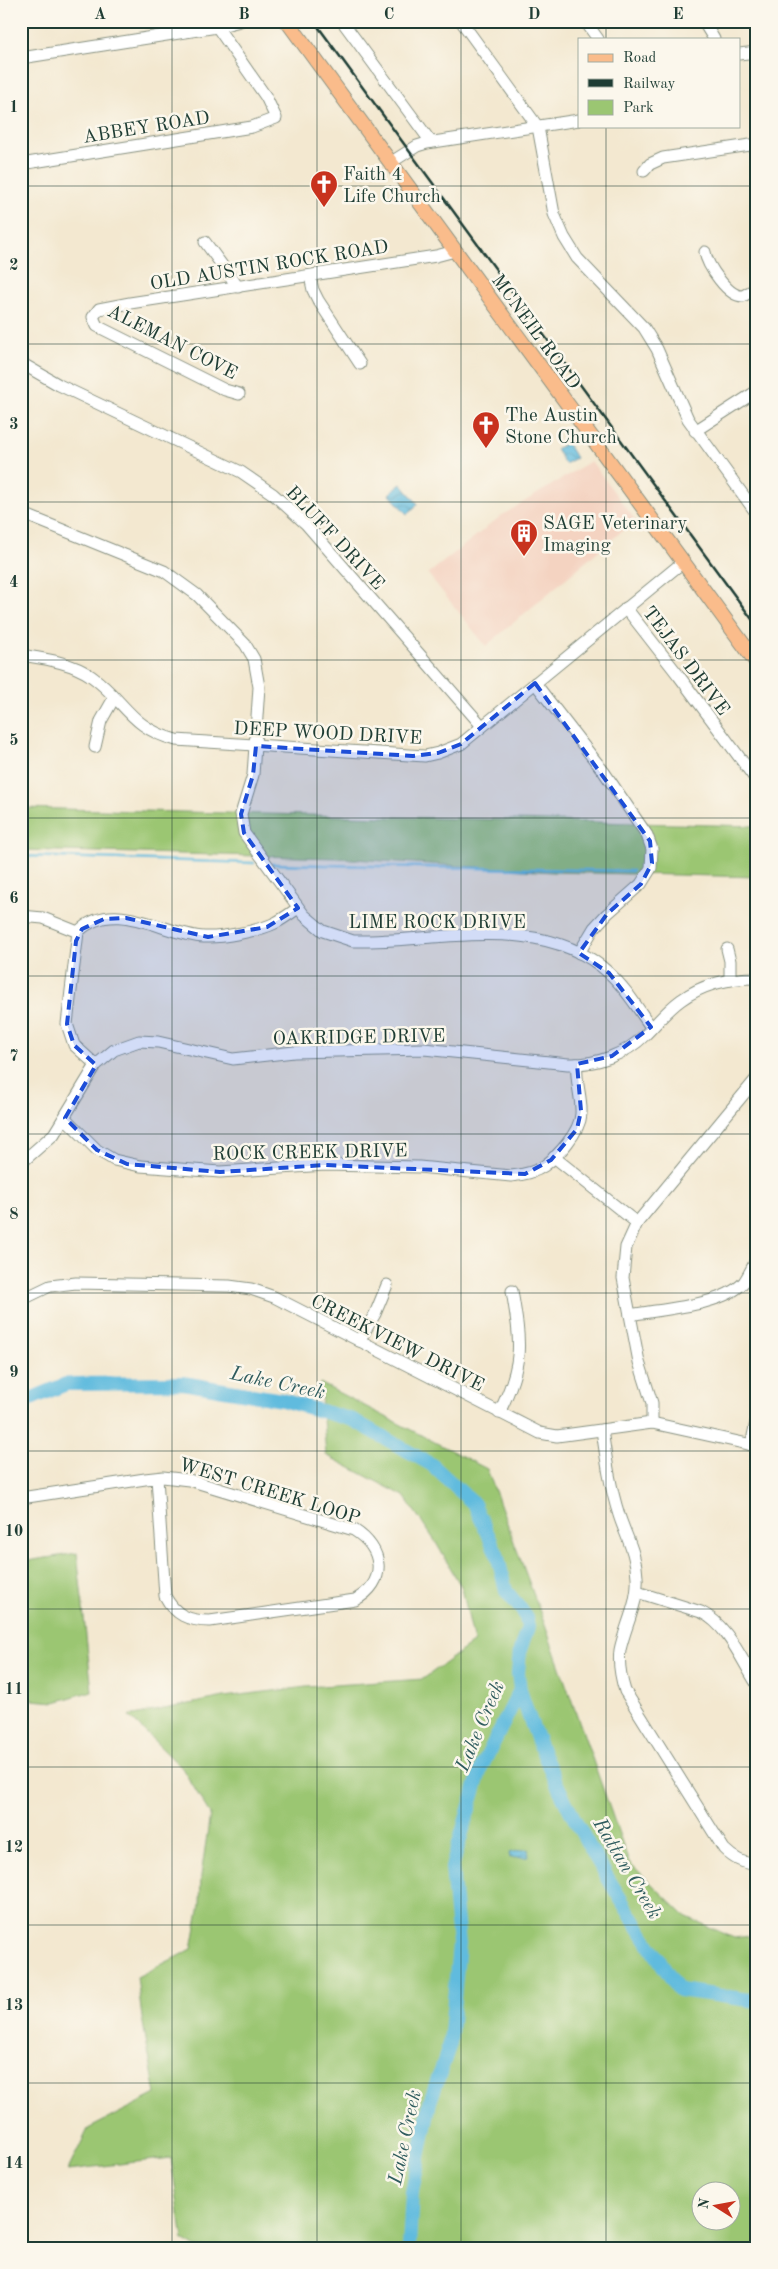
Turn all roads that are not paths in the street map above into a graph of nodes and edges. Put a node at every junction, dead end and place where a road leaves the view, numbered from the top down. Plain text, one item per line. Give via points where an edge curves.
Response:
1 (240, 21) edge
2 (287, 21) edge
3 (342, 21) edge
4 (461, 21) edge
5 (585, 21) edge
6 (703, 21) edge
7 (215, 24) edge
8 (597, 38) edge
9 (713, 38) edge
10 (757, 52) edge
11 (740, 54) edge
12 (21, 58) edge
13 (414, 119) junction
14 (578, 120) edge
15 (538, 127) junction
16 (464, 139) junction
17 (431, 142) junction
18 (757, 144) edge
19 (413, 150) junction
20 (390, 162) junction
21 (21, 164) edge
22 (644, 171) dead end
23 (205, 242) dead end
24 (454, 251) junction
25 (705, 252) dead end
26 (310, 276) junction
27 (238, 287) junction
28 (757, 288) edge
29 (93, 317) joint
30 (21, 363) edge
31 (360, 364) dead end
32 (757, 391) edge
33 (239, 394) dead end
34 (695, 431) junction
35 (756, 510) edge
36 (21, 513) edge
37 (683, 562) junction
38 (626, 608) junction
39 (21, 655) edge
40 (757, 663) edge
41 (534, 683) junction
42 (114, 698) junction
43 (482, 726) junction
44 (256, 746) junction
45 (94, 747) dead end
46 (757, 781) edge
47 (298, 908) junction
48 (21, 916) edge
49 (78, 932) junction
50 (727, 948) dead end
51 (579, 953) junction
52 (757, 978) edge
53 (730, 980) junction
54 (651, 1027) junction
55 (577, 1064) junction
56 (96, 1066) junction
57 (757, 1078) edge
58 (65, 1118) junction
59 (554, 1157) junction
60 (21, 1164) edge
61 (637, 1223) junction
62 (757, 1258) edge
63 (387, 1286) dead end
64 (512, 1291) dead end
65 (21, 1300) edge
66 (630, 1315) junction
67 (359, 1341) junction
68 (499, 1413) junction
69 (757, 1418) edge
70 (652, 1423) junction
71 (602, 1430) junction
72 (754, 1445) edge
73 (157, 1478) junction
74 (21, 1498) edge
75 (637, 1592) junction
76 (757, 1684) edge
77 (757, 1865) edge

1 - 7 street
2 - 20 main road, MCNEIL ROAD
3 - 13 street
4 - 15 street
5 - 8 street
6 - 9 street
7 - 12 street
7 - 21 street, ABBEY ROAD via 266,97 276,118 252,127
10 - 11 street
13 - 17 street
13 - 19 street via 419,136
14 - 15 street
15 - 16 street
15 - 34 street via 552,208 564,237 578,258 644,328
16 - 17 street
16 - 19 street via 446,146
17 - 19 street
18 - 22 street via 663,158
19 - 20 street
20 - 24 main road, MCNEIL ROAD
23 - 27 street
24 - 26 street, OLD AUSTIN ROCK ROAD
24 - 37 main road, MCNEIL ROAD
25 - 28 street via 710,266 734,295 742,296
26 - 27 street, OLD AUSTIN ROCK ROAD
26 - 31 street via 318,300
27 - 29 street, OLD AUSTIN ROCK ROAD via 106,308
29 - 33 street, ALEMAN COVE via 97,326
30 - 43 street, BLUFF DRIVE via 58,385 241,472 273,494 306,524
32 - 34 street
34 - 35 street
36 - 44 street, LIME ROCK DRIVE via 152,565 197,595 245,644 254,659 259,687
37 - 38 street, DEEP WOOD DRIVE
37 - 40 main road, MCNEIL ROAD
38 - 41 street, DEEP WOOD DRIVE
38 - 46 street, TEJAS DRIVE
39 - 42 street, DEEP WOOD DRIVE via 81,670
41 - 43 street, DEEP WOOD DRIVE
41 - 51 street via 604,772 647,835 652,849 651,868 641,884 606,914
42 - 44 street, DEEP WOOD DRIVE via 143,727 164,737
42 - 45 street via 101,721
43 - 44 street, DEEP WOOD DRIVE via 460,744 425,756
44 - 47 street, LIME ROCK DRIVE via 253,775 241,814 244,833
47 - 49 street via 267,927 208,937 126,918 104,919
47 - 51 street, LIME ROCK DRIVE via 312,924 353,940 503,935 547,941
48 - 49 street via 44,918
49 - 56 street via 67,1024 74,1045
50 - 53 street
51 - 54 street, LIME ROCK DRIVE via 609,973
52 - 53 street, OAKRIDGE DRIVE
53 - 54 street, OAKRIDGE DRIVE via 690,994
54 - 55 street, OAKRIDGE DRIVE via 636,1042 612,1056
55 - 56 street, OAKRIDGE DRIVE via 424,1049 294,1052 233,1059 149,1041 125,1045
55 - 59 street, ROCK CREEK DRIVE via 580,1120 574,1133
56 - 58 street, OAKRIDGE DRIVE
57 - 61 street
58 - 59 street, ROCK CREEK DRIVE via 103,1154 140,1166 220,1172 325,1165 419,1167 511,1176 539,1169
58 - 60 street, OAKRIDGE DRIVE via 54,1134
59 - 61 street
61 - 66 street via 628,1240 624,1259 623,1278
62 - 66 street via 744,1282 727,1295 706,1302
63 - 67 street
64 - 68 street via 519,1361
65 - 67 street, CREEKVIEW DRIVE via 50,1286 76,1283 241,1287 274,1297
66 - 70 street via 641,1373 652,1403
67 - 68 street, CREEKVIEW DRIVE
68 - 71 street, CREEKVIEW DRIVE via 548,1435
69 - 72 street
70 - 71 street, CREEKVIEW DRIVE
70 - 72 street, CREEKVIEW DRIVE
71 - 75 street via 612,1493 637,1565
73 - 73 street, WEST CREEK LOOP via 164,1596 184,1617 210,1621 355,1600 364,1596 377,1578 377,1557 373,1546 354,1530 189,1480
73 - 74 street, WEST CREEK LOOP
75 - 76 street via 710,1617 721,1628
75 - 77 street via 620,1651 619,1672 625,1692 724,1849 745,1864

